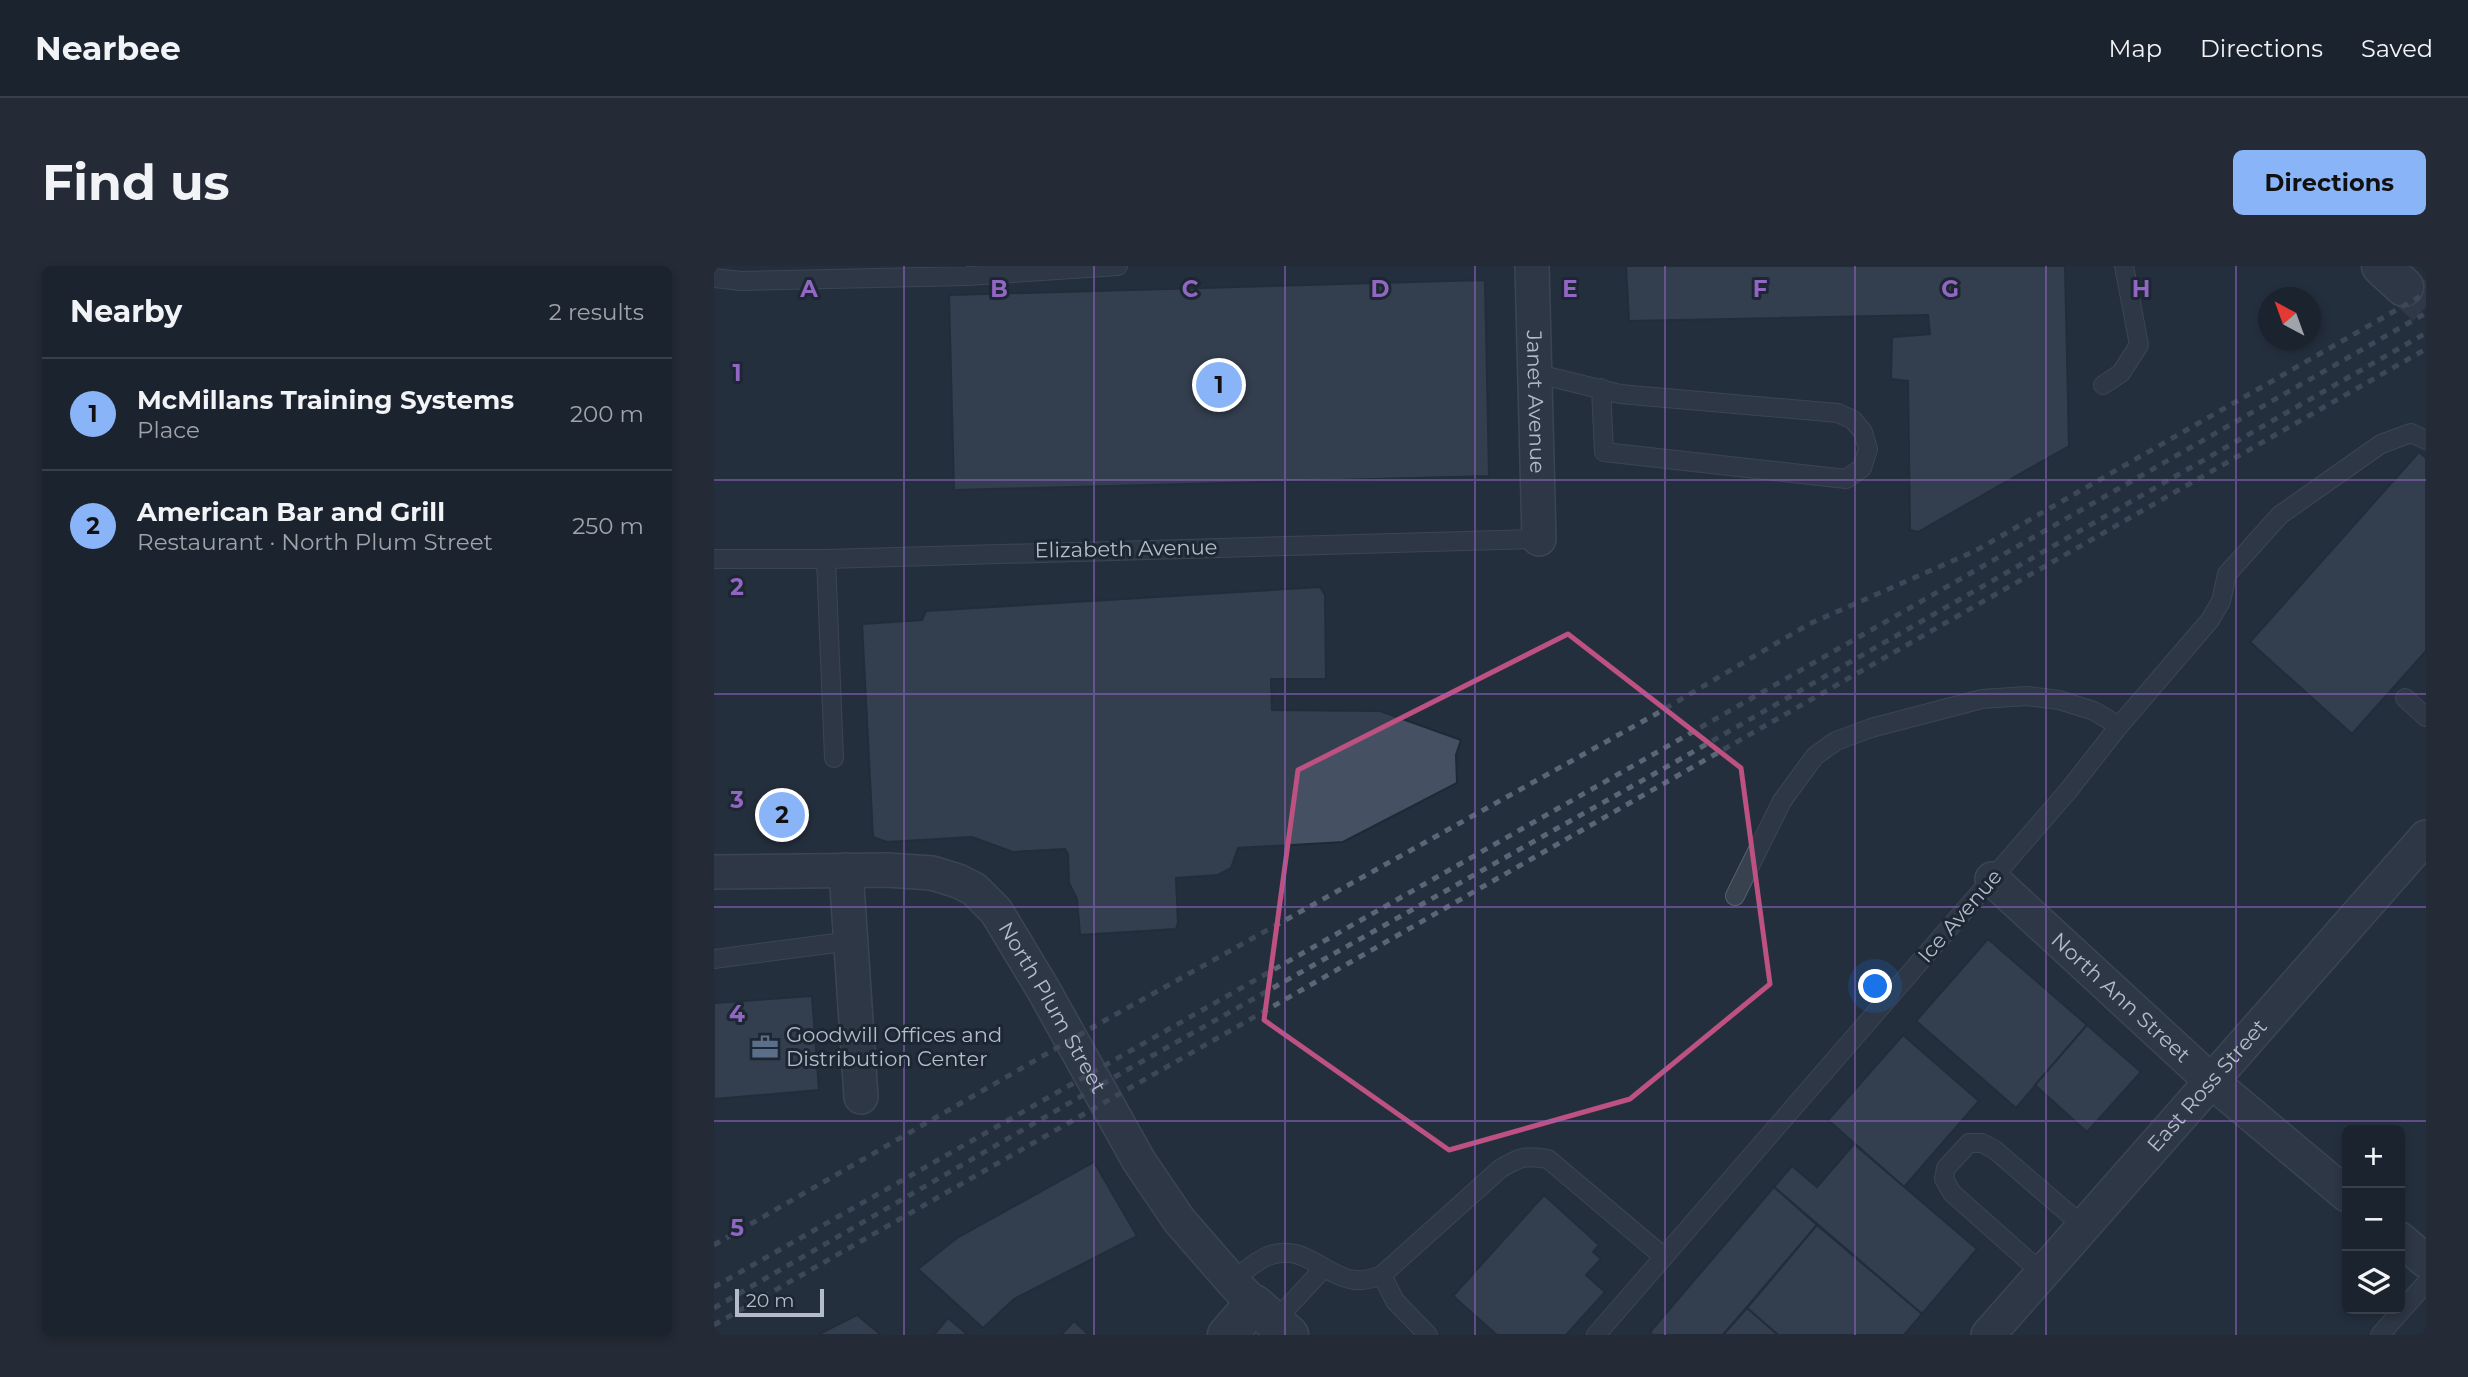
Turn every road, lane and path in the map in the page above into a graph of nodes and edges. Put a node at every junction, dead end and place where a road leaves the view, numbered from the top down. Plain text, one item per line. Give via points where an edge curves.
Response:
1 (1118, 266) edge
2 (1532, 266) edge
3 (2124, 266) edge
4 (714, 278) edge
5 (1534, 373) junction
6 (2103, 385) dead end
7 (1601, 388) junction
8 (2426, 440) edge
9 (1539, 539) joint
10 (714, 559) edge
11 (826, 559) junction
12 (2405, 698) dead end
13 (2426, 717) edge
14 (2119, 726) junction
15 (834, 758) dead end
16 (2426, 837) edge
17 (846, 870) junction
18 (714, 872) edge
19 (1992, 879) junction
20 (1735, 896) dead end
21 (851, 942) junction
22 (714, 959) edge
23 (2210, 1080) junction
24 (861, 1097) dead end
25 (2342, 1191) edge
26 (2084, 1226) junction
27 (2405, 1243) edge
28 (1664, 1257) junction
29 (2426, 1261) edge
30 (1324, 1268) junction
31 (2042, 1273) junction
32 (1382, 1275) junction
33 (2426, 1283) edge
34 (1262, 1310) edge
35 (1227, 1335) edge
36 (1428, 1335) edge
37 (1596, 1335) edge
38 (1988, 1335) edge
39 (2380, 1335) edge

1 - 4 lane via 967,276
2 - 5 street, Janet Avenue
3 - 6 lane via 2139,345 2121,373
5 - 7 lane
5 - 9 street, Janet Avenue
7 - 7 lane via 1620,394 1839,413 1863,432 1868,449 1862,468 1846,479 1604,452
8 - 14 lane, Ice Avenue via 2411,433 2381,444 2280,515 2228,574 2210,620
9 - 11 lane, Elizabeth Avenue
10 - 11 lane, Elizabeth Avenue
11 - 15 lane
12 - 13 lane
14 - 19 lane, Ice Avenue
14 - 20 lane via 2094,710 2027,696 1982,699 1836,741 1815,756 1782,801
16 - 23 street, East Ross Street
17 - 18 street, North Plum Street
17 - 21 street
17 - 34 street, North Plum Street via 932,873 958,881 986,898 1043,989 1139,1161 1179,1220
19 - 23 street, North Ann Street
19 - 28 lane, Ice Avenue
21 - 22 lane
21 - 24 street
23 - 25 street, North Ann Street
23 - 26 street, East Ross Street
26 - 31 street, East Ross Street
26 - 31 lane via 1982,1143 1969,1143 1946,1168 1944,1180 1952,1193
27 - 29 street
28 - 32 lane via 1548,1159 1529,1155 1500,1169
28 - 37 lane, Ice Avenue
30 - 32 lane via 1358,1281
30 - 34 lane
30 - 34 lane via 1301,1254 1265,1257
31 - 38 street, East Ross Street
32 - 36 lane via 1395,1301
33 - 39 lane
34 - 35 street

